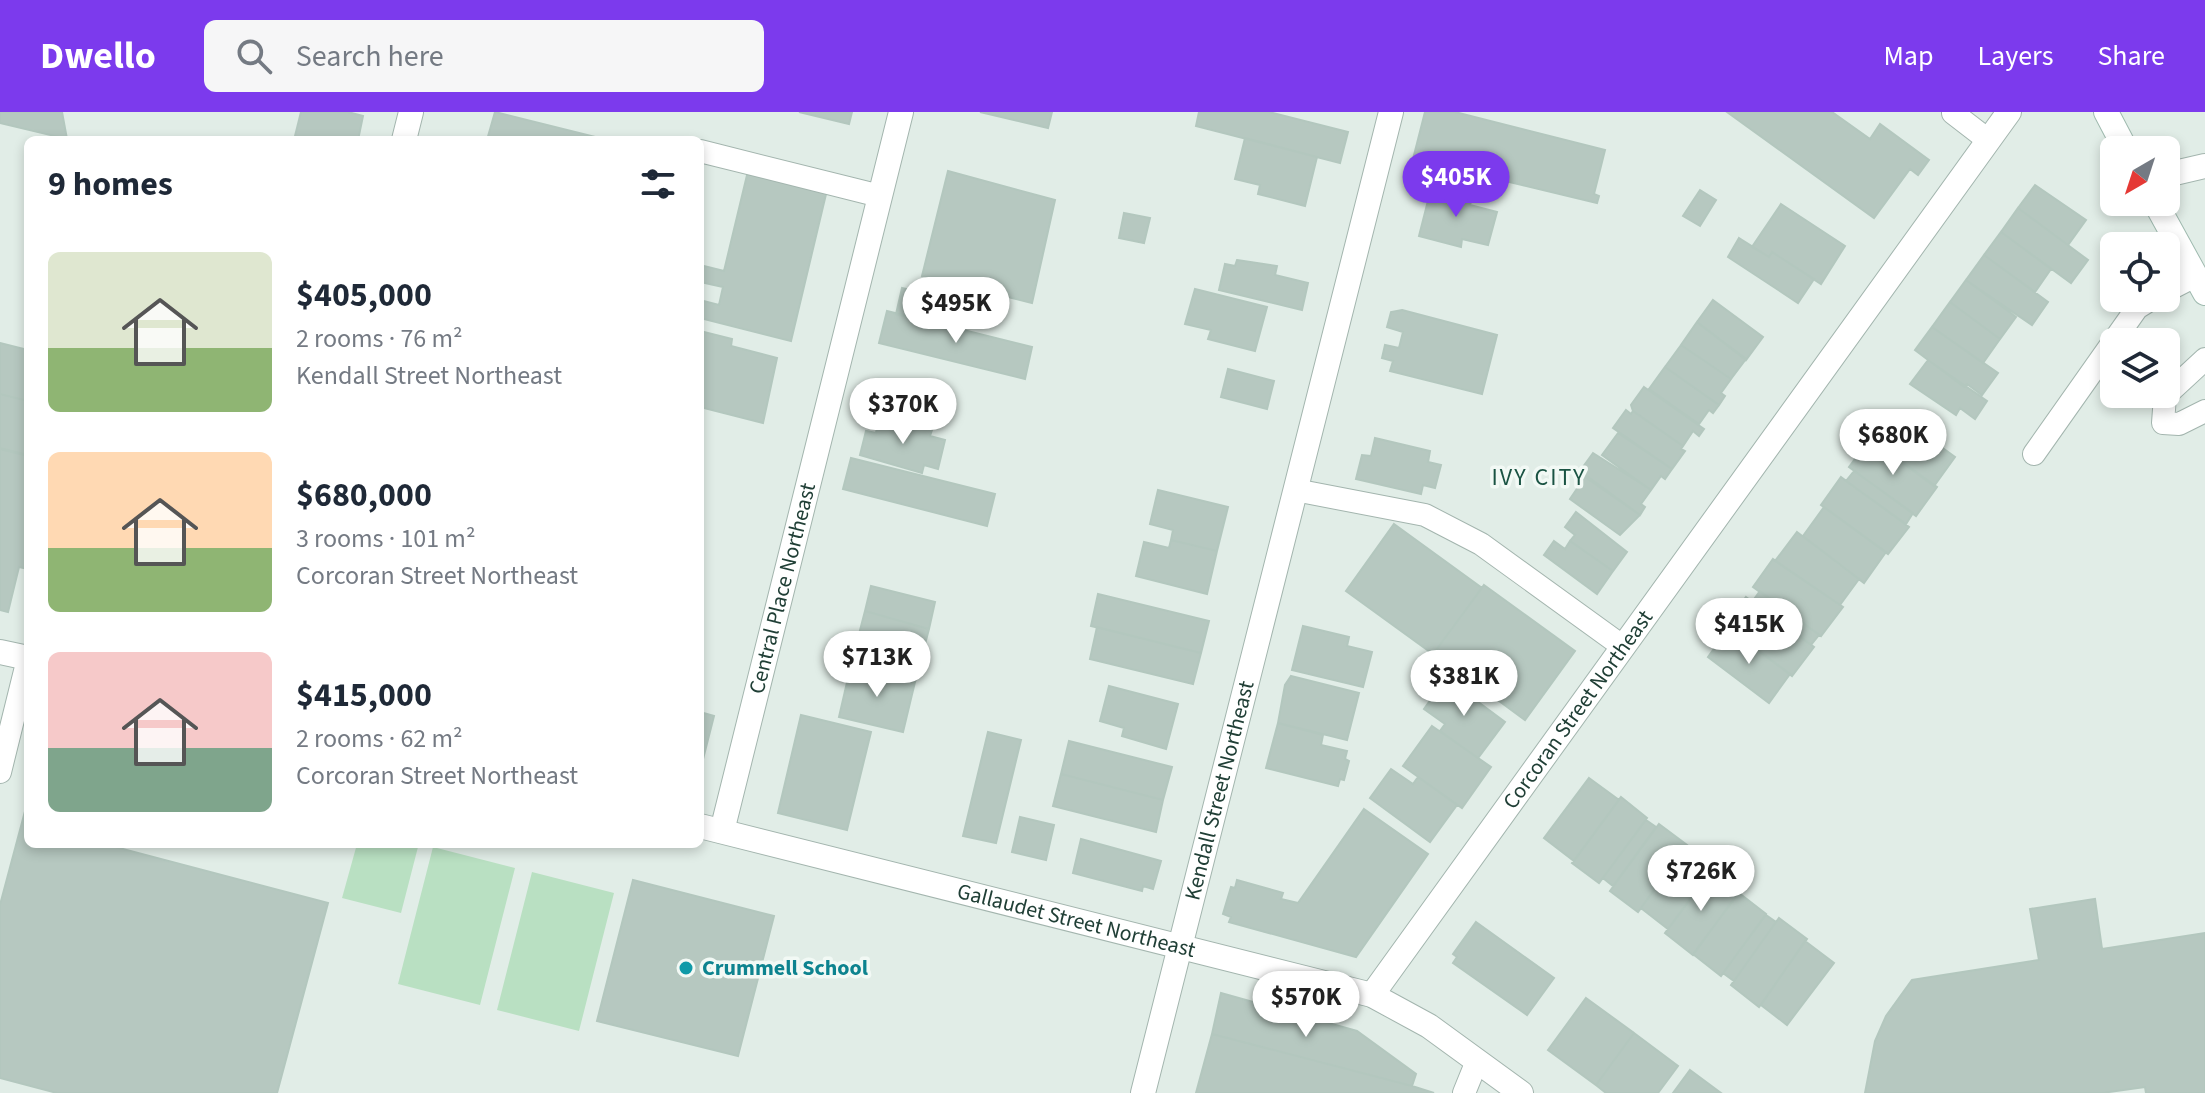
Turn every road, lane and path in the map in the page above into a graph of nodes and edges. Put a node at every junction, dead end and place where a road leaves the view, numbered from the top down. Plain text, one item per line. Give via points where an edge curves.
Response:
1 (411, 112) edge
2 (901, 112) edge
3 (1391, 112) edge
4 (2009, 112) edge
5 (2106, 112) edge
6 (1953, 113) edge
7 (405, 136) edge
8 (2119, 136) edge
9 (1988, 140) junction
10 (704, 152) edge
11 (2205, 166) edge
12 (2180, 172) edge
13 (880, 196) junction
14 (2163, 216) edge
15 (2200, 284) edge
16 (2180, 288) edge
17 (2134, 312) edge
18 (2205, 359) edge
19 (2205, 411) edge
20 (2034, 454) dead end
21 (1295, 490) junction
22 (1622, 646) junction
23 (0, 652) edge
24 (24, 658) edge
25 (24, 675) edge
26 (0, 772) edge
27 (711, 829) edge
28 (1182, 946) junction
29 (1372, 995) junction
30 (1477, 1061) junction
31 (1143, 1093) edge
32 (1464, 1093) edge
33 (1521, 1093) edge

1 - 7 street
2 - 13 street, Central Place Northeast
3 - 21 street, Kendall Street Northeast
4 - 9 street, Corcoran Street Northeast
5 - 8 street
6 - 9 lane
9 - 22 street, Corcoran Street Northeast
10 - 13 lane
11 - 12 street
13 - 27 street, Central Place Northeast
14 - 15 street
15 - 16 lane
17 - 20 lane
18 - 19 lane via 2165,396 2163,423 2179,424
21 - 22 lane via 1425,515 1481,544
21 - 28 street, Kendall Street Northeast
22 - 29 street, Corcoran Street Northeast
23 - 24 street
25 - 26 lane
27 - 28 street, Gallaudet Street Northeast
28 - 29 street, Gallaudet Street Northeast
28 - 31 street, Kendall Street Northeast
29 - 30 street, Gallaudet Street Northeast via 1429,1026
30 - 32 lane
30 - 33 street, Gallaudet Street Northeast

